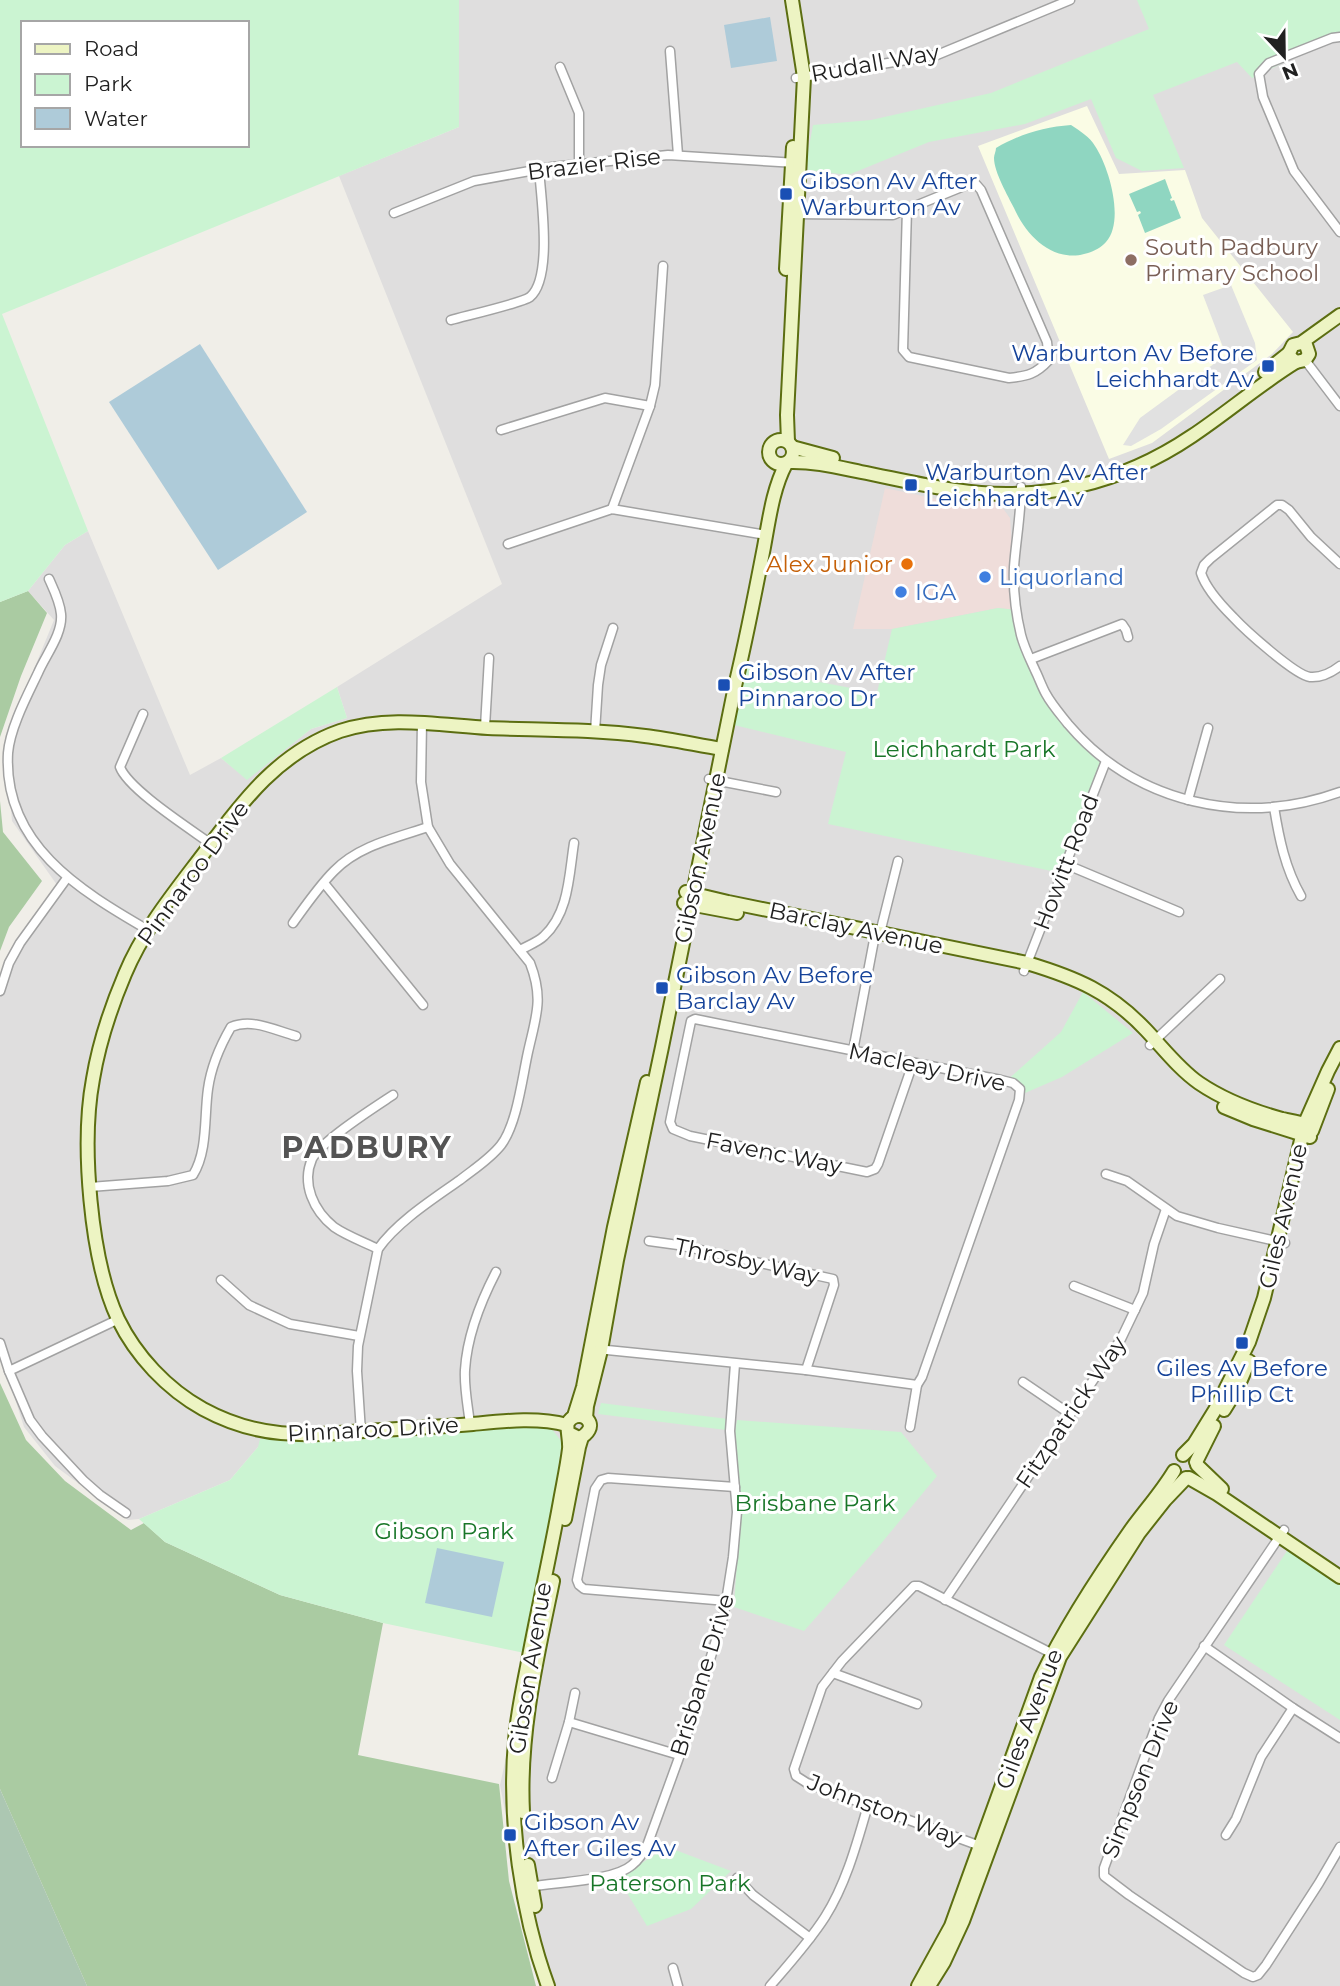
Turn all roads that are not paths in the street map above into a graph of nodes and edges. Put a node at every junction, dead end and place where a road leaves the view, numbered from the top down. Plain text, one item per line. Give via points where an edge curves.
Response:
1 (785, 0) edge
2 (792, 0) edge
3 (1070, 0) edge
4 (1340, 37) edge
5 (670, 51) dead end
6 (560, 67) dead end
7 (800, 77) junction
8 (678, 155) junction
9 (796, 163) junction
10 (579, 164) junction
11 (539, 169) junction
12 (907, 209) junction
13 (394, 213) dead end
14 (794, 214) junction
15 (1340, 232) edge
16 (663, 267) dead end
17 (1340, 315) edge
18 (451, 320) dead end
19 (1340, 324) edge
20 (1300, 357) junction
21 (1340, 406) edge
22 (650, 407) junction
23 (501, 430) dead end
24 (786, 443) junction
25 (783, 463) junction
26 (1021, 491) junction
27 (612, 509) junction
28 (763, 534) junction
29 (508, 544) dead end
30 (1340, 564) edge
31 (49, 579) dead end
32 (613, 628) dead end
33 (1128, 637) dead end
34 (489, 658) dead end
35 (1031, 659) junction
36 (1340, 666) edge
37 (143, 714) dead end
38 (422, 722) junction
39 (485, 727) junction
40 (1208, 728) dead end
41 (595, 732) junction
42 (719, 749) junction
43 (1106, 761) junction
44 (713, 780) junction
45 (776, 792) dead end
46 (1340, 792) edge
47 (1188, 800) junction
48 (1274, 807) junction
49 (428, 827) junction
50 (574, 843) dead end
51 (211, 844) junction
52 (898, 861) dead end
53 (1065, 864) junction
54 (67, 878) junction
55 (324, 883) junction
56 (1301, 895) dead end
57 (688, 898) junction
58 (1179, 912) dead end
59 (293, 923) dead end
60 (148, 930) junction
61 (877, 937) junction
62 (520, 950) junction
63 (1026, 967) junction
64 (1220, 979) dead end
65 (0, 991) edge
66 (423, 1005) dead end
67 (691, 1021) joint
68 (296, 1036) dead end
69 (1153, 1042) junction
70 (1340, 1048) edge
71 (853, 1051) junction
72 (913, 1063) junction
73 (1340, 1064) edge
74 (393, 1094) dead end
75 (1308, 1130) junction
76 (1106, 1174) dead end
77 (90, 1187) junction
78 (1166, 1209) junction
79 (649, 1241) dead end
80 (1280, 1242) junction
81 (378, 1250) junction
82 (496, 1272) dead end
83 (221, 1280) dead end
84 (1074, 1286) dead end
85 (1135, 1310) junction
86 (119, 1319) junction
87 (359, 1336) junction
88 (0, 1343) edge
89 (596, 1349) junction
90 (735, 1364) junction
91 (806, 1370) junction
92 (9, 1371) junction
93 (1023, 1382) dead end
94 (917, 1385) junction
95 (1070, 1414) junction
96 (574, 1423) junction
97 (470, 1424) junction
98 (910, 1427) dead end
99 (361, 1432) junction
100 (582, 1437) junction
101 (1183, 1455) junction
102 (1196, 1464) junction
103 (1174, 1471) junction
104 (1187, 1478) junction
105 (735, 1487) junction
106 (126, 1513) dead end
107 (1282, 1533) junction
108 (1340, 1570) edge
109 (1340, 1577) edge
110 (946, 1600) junction
111 (727, 1601) junction
112 (1204, 1646) junction
113 (1056, 1655) junction
114 (833, 1673) junction
115 (575, 1693) dead end
116 (918, 1704) dead end
117 (1293, 1708) junction
118 (569, 1722) junction
119 (1340, 1738) edge
120 (679, 1755) junction
121 (552, 1778) dead end
122 (868, 1805) junction
123 (1226, 1835) dead end
124 (1340, 1847) edge
125 (985, 1848) junction
126 (737, 1878) dead end
127 (528, 1888) junction
128 (810, 1938) junction
129 (673, 1968) dead end
130 (548, 1986) edge
131 (557, 1986) edge
132 (678, 1986) edge
133 (770, 1986) edge
134 (918, 1986) edge
135 (929, 1986) edge

1 - 7 street
2 - 7 street
3 - 7 street, Rudall Way via 937,55
4 - 15 street via 1269,63 1259,74 1263,97 1294,171
5 - 8 street
6 - 10 street via 579,113
7 - 9 street
8 - 9 street, Brazier Rise
8 - 10 street, Brazier Rise
9 - 14 street
10 - 11 street, Brazier Rise
11 - 13 street, Brazier Rise via 474,181
11 - 18 street via 544,260 539,285 529,298
12 - 12 street via 902,350 909,357 1009,377 1039,371 1049,360 1047,342 981,190 974,182
12 - 14 street via 893,215
14 - 24 street
16 - 22 street
17 - 20 street via 1293,345
19 - 20 street
20 - 21 street
20 - 26 street via 1156,449 1089,475
22 - 23 street via 606,398
22 - 27 street
24 - 25 street via 793,454
24 - 25 street via 771,445 769,453
24 - 26 street via 862,464
25 - 26 street via 817,463 951,490 996,495
25 - 28 street, Gibson Avenue
26 - 35 street via 1014,594 1021,638
27 - 28 street
27 - 29 street
28 - 42 street, Gibson Avenue
30 - 36 street via 1289,510 1277,505 1210,559 1202,573 1233,618 1290,667 1310,677 1325,676
31 - 54 street via 61,615 60,627 8,752 21,820
32 - 41 street via 601,665
33 - 35 street via 1122,624
34 - 39 street
35 - 43 street via 1046,695
37 - 51 street via 120,767 123,775
38 - 39 street, Pinnaroo Drive
38 - 49 street via 421,782
38 - 51 street, Pinnaroo Drive via 371,724 340,731 305,747 262,779
39 - 41 street, Pinnaroo Drive
40 - 47 street
41 - 42 street, Pinnaroo Drive
42 - 44 street, Gibson Avenue
43 - 47 street via 1142,783
43 - 53 street, Howitt Road
44 - 45 street
44 - 57 street, Gibson Avenue
46 - 48 street
47 - 48 street via 1244,809
48 - 56 street via 1279,840
49 - 55 street via 361,850
49 - 62 street via 470,891
50 - 62 street via 565,901 555,921 544,937
51 - 60 street, Pinnaroo Drive
52 - 61 street
53 - 58 street
53 - 63 street, Howitt Road
54 - 60 street
54 - 65 street via 20,943
55 - 59 street
55 - 66 street
57 - 61 street, Barclay Avenue via 728,902
57 - 89 street, Gibson Avenue via 617,1216
60 - 77 street, Pinnaroo Drive via 127,969 93,1078
61 - 63 street, Barclay Avenue
61 - 71 street
62 - 81 street via 530,963 539,996 511,1126 501,1145 482,1163 400,1227
63 - 69 street, Barclay Avenue via 1062,974 1094,988 1120,1005
64 - 69 street
67 - 71 street, Macleay Drive
67 - 72 street, Favenc Way via 670,1122 673,1129 867,1172 878,1164
68 - 77 street via 251,1023 231,1027 212,1068 201,1152 193,1175
69 - 75 street, Barclay Avenue via 1221,1096
70 - 75 street, Giles Avenue via 1312,1104
71 - 72 street, Macleay Drive
72 - 94 street, Macleay Drive via 1013,1083 1020,1089
73 - 75 street, Giles Avenue
74 - 81 street via 322,1146 308,1173 312,1200 320,1213 335,1228
75 - 80 street, Giles Avenue
76 - 78 street via 1127,1181
77 - 86 street, Pinnaroo Drive via 104,1278
78 - 80 street via 1194,1222
78 - 85 street, Fitzpatrick Way
79 - 91 street, Throsby Way via 833,1279
80 - 101 street, Giles Avenue via 1242,1358 1194,1444
80 - 102 street, Giles Avenue via 1271,1299 1256,1347
81 - 87 street
82 - 97 street via 466,1360
83 - 87 street via 249,1305 290,1324
84 - 85 street
85 - 95 street, Fitzpatrick Way
86 - 92 street
86 - 99 street, Pinnaroo Drive via 159,1375 198,1407 220,1418 278,1434
87 - 99 street
88 - 92 street
89 - 90 street
89 - 96 street, Gibson Avenue
90 - 91 street
90 - 105 street, Brisbane Drive via 730,1431
91 - 94 street
92 - 106 street via 42,1436 100,1495
93 - 95 street
94 - 98 street, Macleay Drive
95 - 110 street, Fitzpatrick Way
96 - 97 street, Pinnaroo Drive via 520,1420
96 - 100 street, Pinnaroo Drive via 575,1437
96 - 100 street, Gibson Avenue via 589,1429
96 - 127 street, Gibson Avenue via 515,1739 517,1845
97 - 99 street, Pinnaroo Drive
100 - 127 street, Gibson Avenue via 525,1728 522,1781
101 - 102 street
101 - 103 street via 1174,1462
102 - 104 street via 1194,1474
102 - 107 street via 1215,1485
103 - 104 street
103 - 113 street, Giles Avenue via 1117,1549
104 - 107 street
104 - 113 street, Giles Avenue via 1139,1533
105 - 111 street, Brisbane Drive via 737,1512
105 - 111 street via 601,1480 594,1489 577,1580 584,1589
107 - 108 street
107 - 109 street
107 - 112 street, Simpson Drive
110 - 113 street, Johnston Way
110 - 114 street, Johnston Way via 914,1586
111 - 120 street, Brisbane Drive
112 - 117 street
112 - 124 street, Simpson Drive via 1159,1718 1104,1876 1253,1977 1266,1965
113 - 125 street, Giles Avenue
114 - 116 street
114 - 122 street, Johnston Way via 822,1687 794,1773 807,1783
115 - 118 street
117 - 119 street
117 - 123 street via 1261,1757
118 - 120 street
118 - 121 street
120 - 127 street, Brisbane Drive via 648,1843 631,1867 602,1877
122 - 125 street, Johnston Way
122 - 128 street via 837,1895
125 - 134 street, Giles Avenue
125 - 135 street, Giles Avenue via 956,1938
126 - 128 street via 752,1895
127 - 130 street, Gibson Avenue via 535,1942
127 - 131 street, Gibson Avenue
128 - 133 street
129 - 132 street

